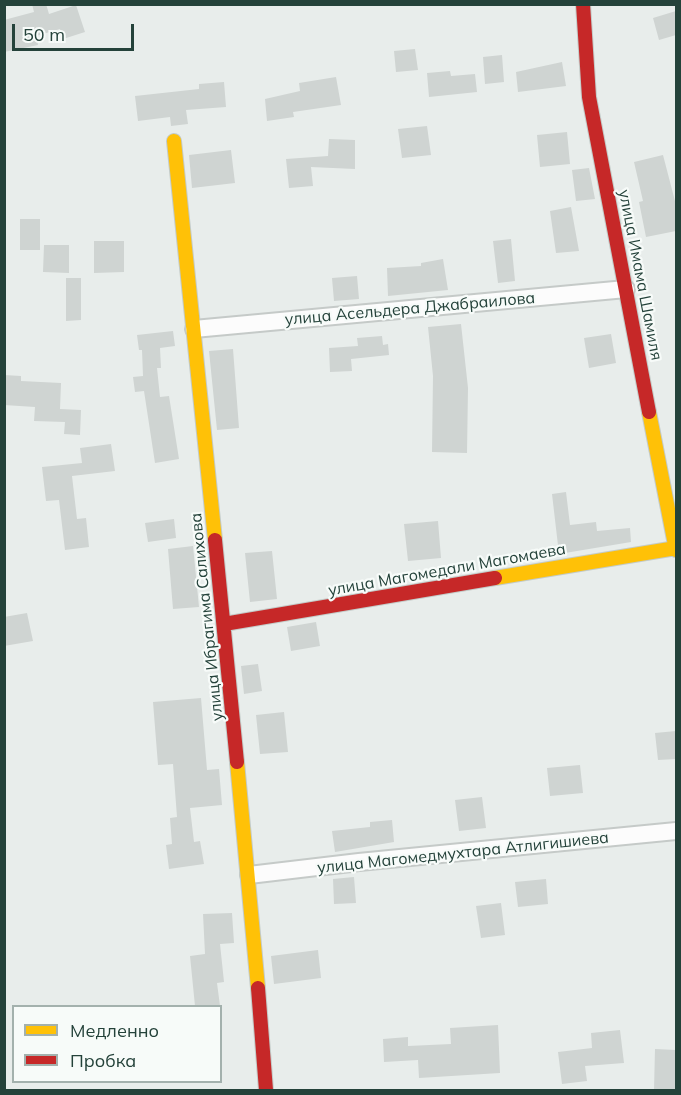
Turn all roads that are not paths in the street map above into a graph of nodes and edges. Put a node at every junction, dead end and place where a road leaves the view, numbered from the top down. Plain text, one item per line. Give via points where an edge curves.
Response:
1 (583, 4) edge
2 (174, 141) dead end
3 (626, 289) junction
4 (194, 329) junction
5 (676, 549) edge
6 (224, 624) junction
7 (676, 831) edge
8 (249, 875) junction
9 (267, 1090) edge

1 - 3 street, улица Имама Шамиля via 589,97
2 - 4 street, улица Ибрагима Салихова
3 - 4 street, улица Асельдера Джабраилова
3 - 5 street, улица Имама Шамиля
4 - 6 street, улица Ибрагима Салихова
5 - 6 street, улица Магомедали Магомаева
6 - 8 street, улица Ибрагима Салихова
7 - 8 street, улица Магомедмухтара Атлигишиева
8 - 9 street, улица Ибрагима Салихова

